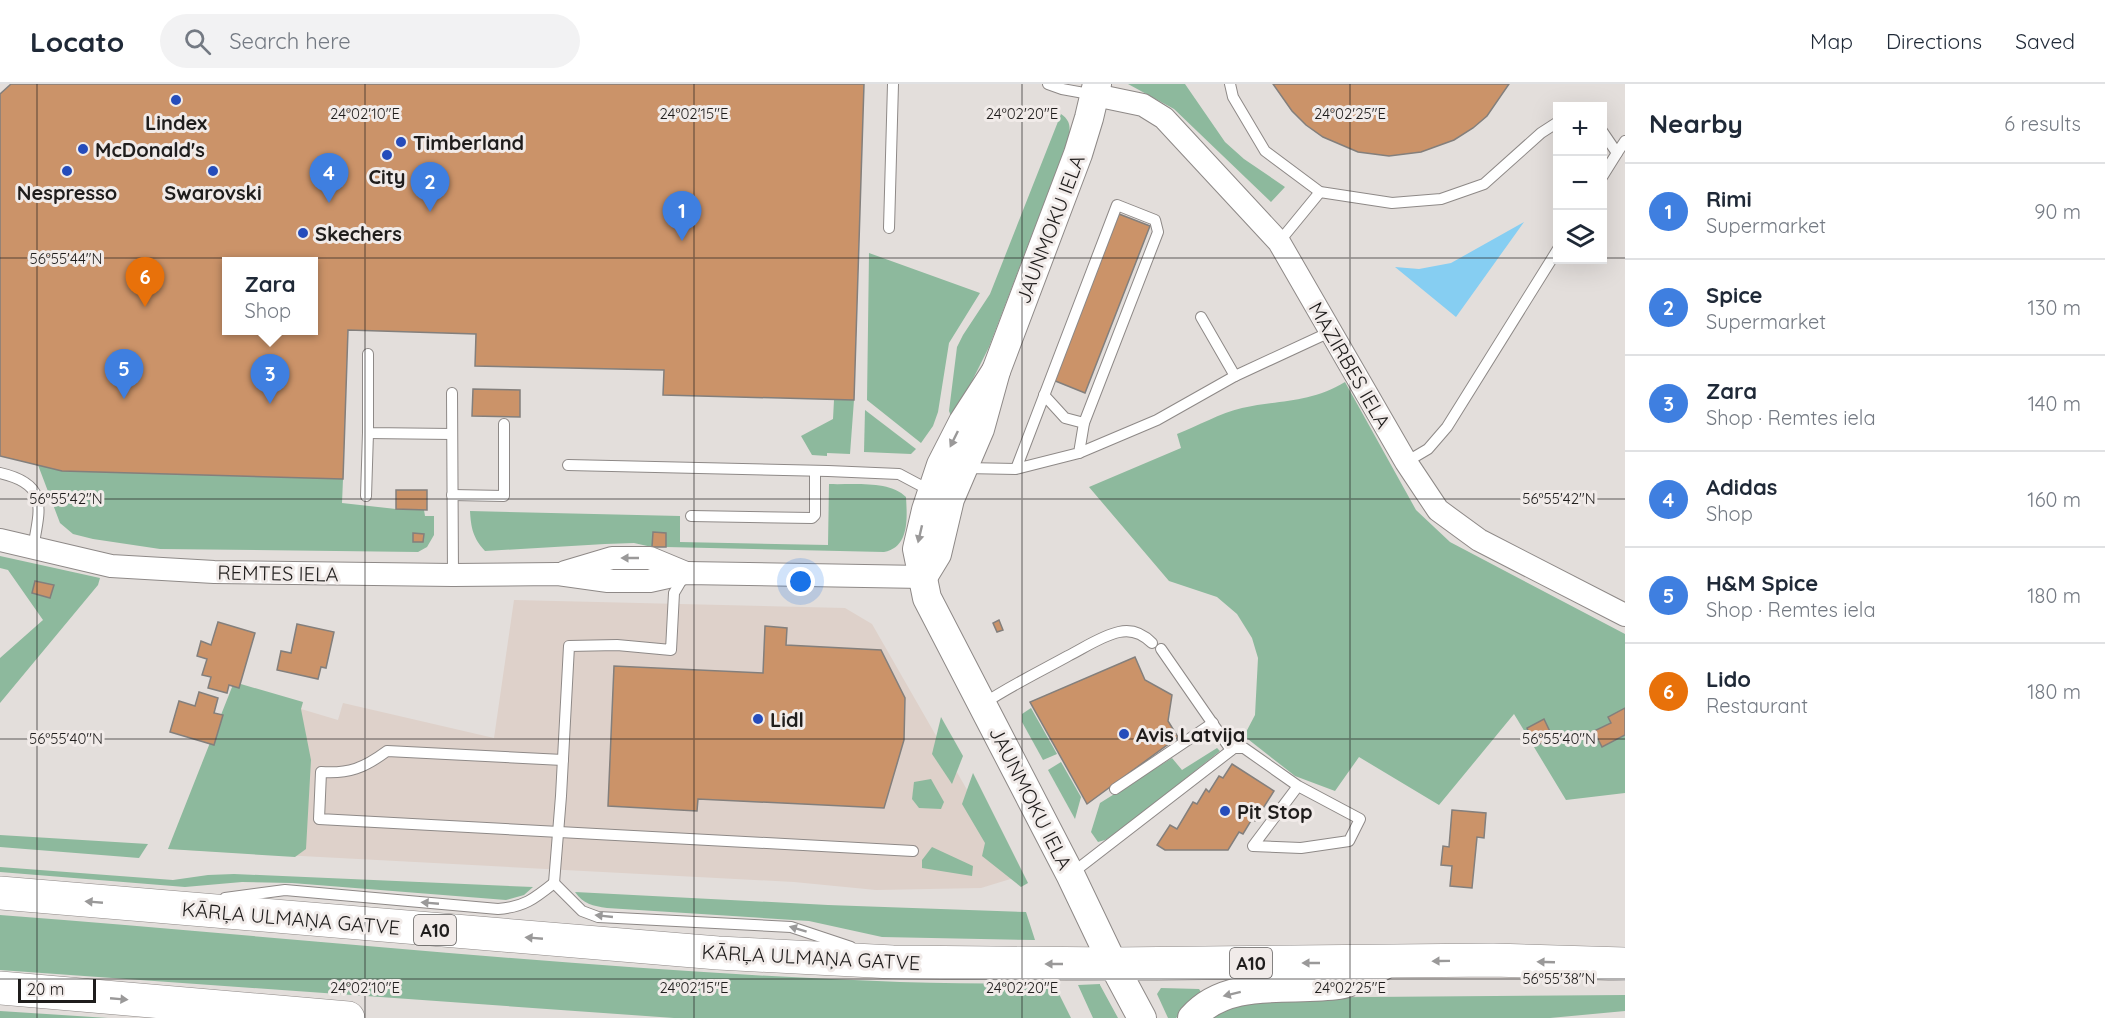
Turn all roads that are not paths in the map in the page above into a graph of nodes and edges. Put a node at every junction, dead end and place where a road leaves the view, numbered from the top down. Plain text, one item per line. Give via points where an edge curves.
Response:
1 (893, 84) edge
2 (1048, 84) edge
3 (1230, 84) edge
4 (1096, 90) edge
5 (1553, 125) edge
6 (1607, 138) edge
7 (1625, 141) edge
8 (1617, 153) junction
9 (1607, 169) edge
10 (1320, 192) junction
11 (889, 228) dead end
12 (1279, 242) junction
13 (1553, 255) edge
14 (1201, 317) dead end
15 (1330, 332) junction
16 (368, 354) dead end
17 (996, 371) junction
18 (1235, 376) junction
19 (452, 393) dead end
20 (1044, 395) junction
21 (1083, 423) junction
22 (504, 424) dead end
23 (368, 433) junction
24 (452, 434) junction
25 (1079, 453) junction
26 (1406, 462) junction
27 (568, 465) dead end
28 (964, 468) junction
29 (1016, 469) junction
30 (815, 471) junction
31 (0, 473) edge
32 (452, 495) junction
33 (941, 495) junction
34 (366, 496) dead end
35 (691, 516) dead end
36 (0, 540) edge
37 (33, 548) junction
38 (686, 573) junction
39 (453, 575) junction
40 (923, 577) junction
41 (1625, 615) edge
42 (983, 704) junction
43 (1213, 723) junction
44 (1231, 750) junction
45 (563, 760) junction
46 (1299, 786) junction
47 (1115, 789) dead end
48 (558, 832) junction
49 (913, 851) dead end
50 (1070, 874) junction
51 (554, 883) junction
52 (0, 893) edge
53 (153, 907) junction
54 (893, 962) junction
55 (1390, 962) junction
56 (1113, 964) junction
57 (1625, 964) edge
58 (6, 990) edge
59 (348, 1018) edge
60 (1142, 1018) edge
61 (1192, 1018) edge

1 - 11 lane
2 - 4 lane via 1062,89
3 - 10 lane via 1233,97 1265,151
4 - 12 street, MAZIRBES IELA via 1143,105 1164,118
4 - 17 street, JAUNMOKU IELA via 1078,154
5 - 10 lane via 1484,184 1441,199 1392,203
6 - 8 lane
7 - 8 lane
8 - 9 lane
10 - 12 lane
12 - 15 street, MAZIRBES IELA
13 - 26 lane via 1447,427 1428,449
14 - 18 lane
15 - 18 lane
15 - 26 street, MAZIRBES IELA
16 - 23 lane
17 - 28 street, JAUNMOKU IELA
17 -> 33 street, JAUNMOKU IELA via 941,465
18 - 25 lane via 1157,420
19 - 24 lane
20 - 21 lane via 1065,418
20 - 21 lane via 1117,205 1155,220 1158,232
20 - 29 lane
21 - 25 lane
22 - 32 lane via 504,496
23 - 24 lane
23 - 34 lane
24 - 32 lane
25 - 29 lane
26 - 41 street, MAZIRBES IELA via 1438,510 1479,540
27 - 30 lane
28 - 29 lane
28 - 33 street, JAUNMOKU IELA
30 - 33 lane via 898,474
30 - 35 lane via 812,518
31 - 37 lane via 13,476 37,494 39,510
32 - 39 lane
33 - 40 street, JAUNMOKU IELA via 937,554
36 - 37 street, REMTES IELA
37 - 39 street, REMTES IELA via 111,566 214,572
38 - 39 street, REMTES IELA via 650,581 608,581 558,574
38 - 40 street, REMTES IELA
38 - 45 lane via 674,594 671,650 569,646
40 - 42 street, JAUNMOKU IELA via 927,598
42 - 43 lane via 1100,639 1120,632 1136,632 1156,646
42 - 50 street, JAUNMOKU IELA
43 - 44 lane
43 - 47 lane
44 - 46 lane via 1244,748
44 - 50 lane
45 - 48 lane
45 - 48 lane via 387,751 351,771 321,772 319,819
46 - 46 lane via 1359,819 1349,841 1301,848 1253,846
48 - 49 lane
48 - 51 lane
50 - 56 street, JAUNMOKU IELA
51 -> 53 lane via 515,908 285,890
54 -> 51 lane via 791,927 598,917 582,911
53 -> 52 highway, KĀRĻA ULMAŅA GATVE / A10
54 -> 53 highway, KĀRĻA ULMAŅA GATVE / A10 via 718,953
56 -> 54 highway, KĀRĻA ULMAŅA GATVE / A10
55 -> 56 highway, KĀRĻA ULMAŅA GATVE / A10
57 -> 55 highway, KĀRĻA ULMAŅA GATVE / A10
55 -> 61 street via 1341,985 1228,994 1201,1008
56 - 60 street, JAUNMOKU IELA
58 -> 59 highway

